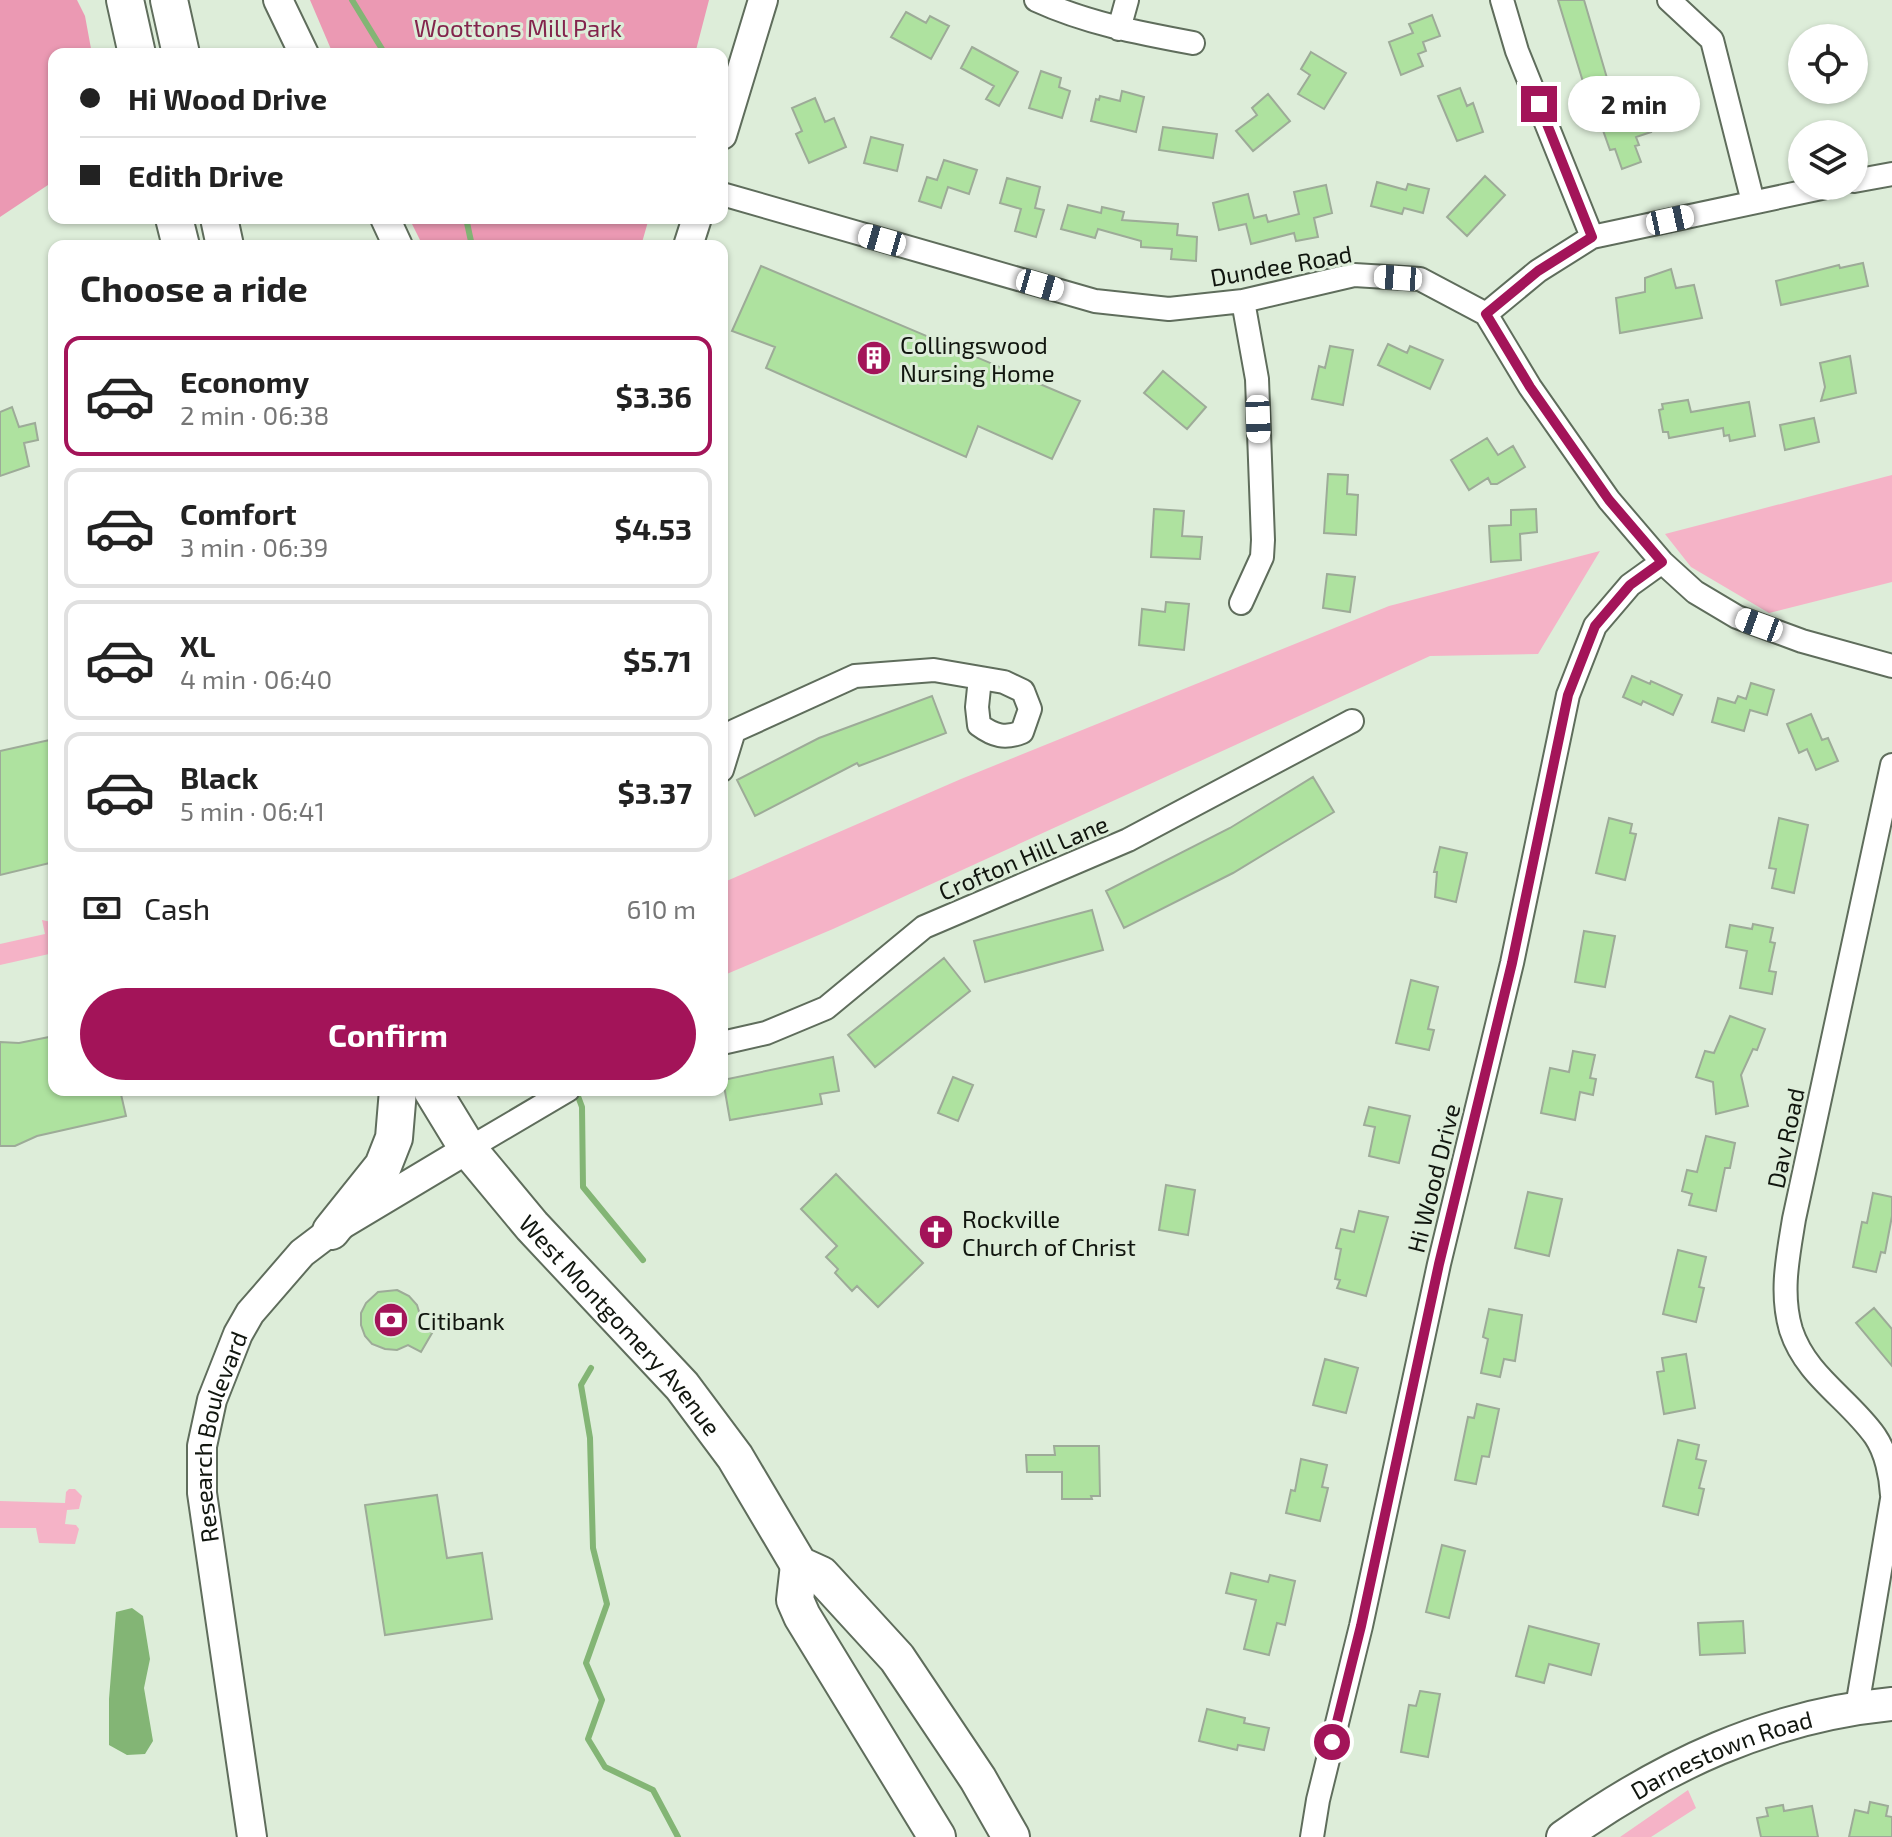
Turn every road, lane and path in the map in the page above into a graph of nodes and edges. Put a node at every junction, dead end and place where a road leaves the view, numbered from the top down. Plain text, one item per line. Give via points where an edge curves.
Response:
1 (125, 0) edge
2 (169, 0) edge
3 (278, 0) edge
4 (763, 0) edge
5 (1036, 0) edge
6 (1127, 0) edge
7 (1502, 0) edge
8 (1669, 0) edge
9 (1119, 29) junction
10 (1193, 43) dead end
11 (136, 48) edge
12 (180, 48) edge
13 (301, 48) edge
14 (728, 115) edge
15 (1892, 174) edge
16 (1868, 178) edge
17 (1788, 195) edge
18 (728, 196) edge
19 (1753, 202) junction
20 (1592, 237) junction
21 (1243, 301) junction
22 (1486, 314) junction
23 (1662, 562) junction
24 (1241, 603) dead end
25 (1892, 666) edge
26 (980, 678) dead end
27 (1352, 721) dead end
28 (728, 750) edge
29 (1892, 765) edge
30 (728, 1042) edge
31 (398, 1096) edge
32 (436, 1096) edge
33 (559, 1096) edge
34 (468, 1149) junction
35 (331, 1231) junction
36 (1892, 1497) edge
37 (799, 1565) junction
38 (1892, 1704) edge
39 (1857, 1707) junction
40 (935, 1829) edge
41 (252, 1837) edge
42 (1011, 1837) edge
43 (1312, 1837) edge
44 (1563, 1837) edge

1 - 11 main road
2 - 12 main road
3 - 13 street
4 - 14 street
5 - 9 street
6 - 9 street
7 - 20 street via 1517,51
8 - 19 street via 1712,40
9 - 10 street
15 - 16 street
17 - 19 street
18 - 21 street, Dundee Road via 1095,301 1169,309
19 - 20 street
20 - 22 street via 1538,271
21 - 22 street, Dundee Road via 1354,275 1420,279
21 - 24 street via 1257,379 1263,540 1262,557
22 - 23 street via 1609,500
23 - 25 street via 1695,592 1737,617
23 - 43 street, Hi Wood Drive via 1630,585 1595,626 1568,695
26 - 28 street via 934,670 855,676 734,731
27 - 30 street, Crofton Hill Lane via 1128,840 924,927 826,1008 766,1033
29 - 36 street, Dav Road via 1784,1286 1791,1329 1809,1366 1876,1437 1891,1476
31 - 35 main road via 394,1138 383,1166
32 - 34 main road, West Montgomery Avenue
33 - 34 street
34 - 35 street, Research Boulevard
34 - 37 main road, West Montgomery Avenue via 532,1226 682,1386 735,1457
35 - 41 street, Research Boulevard via 302,1253 250,1313 212,1400 202,1446 202,1493
36 - 39 street, Dav Road
37 - 40 main road via 795,1600 802,1616
37 - 42 main road, West Montgomery Avenue via 821,1575 897,1658
38 - 39 main road, Darnestown Road
39 - 44 main road, Darnestown Road via 1780,1725 1707,1751

